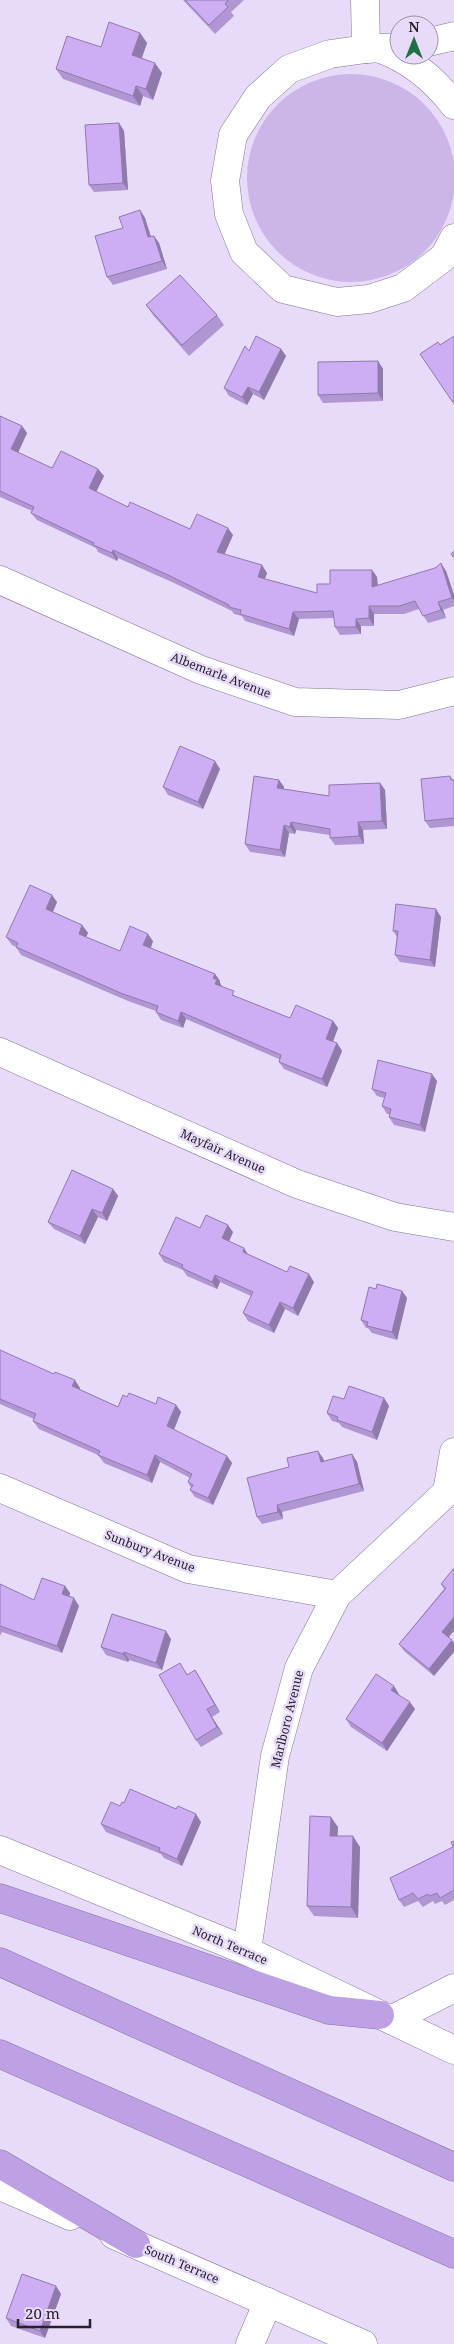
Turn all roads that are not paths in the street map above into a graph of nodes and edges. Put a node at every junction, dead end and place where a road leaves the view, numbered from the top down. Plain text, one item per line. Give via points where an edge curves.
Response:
1 (365, 0) edge
2 (454, 36) edge
3 (439, 40) edge
4 (381, 48) edge
5 (454, 105) edge
6 (454, 238) edge
7 (0, 580) edge
8 (454, 691) edge
9 (0, 1052) edge
10 (454, 1228) edge
11 (454, 1452) edge
12 (0, 1488) edge
13 (338, 1595) junction
14 (0, 1850) edge
15 (0, 1898) edge
16 (247, 1951) junction
17 (0, 1962) edge
18 (454, 1988) edge
19 (386, 2018) junction
20 (454, 2050) edge
21 (0, 2054) edge
22 (0, 2164) edge
23 (454, 2167) edge
24 (0, 2186) edge
25 (136, 2244) junction
26 (454, 2254) edge
27 (268, 2302) junction
28 (250, 2344) edge
29 (362, 2344) edge

1 - 4 street
2 - 3 street
4 - 5 street via 416,67 439,86
4 - 6 street via 330,54 289,69 258,97 233,135 225,181 230,214 244,252 283,289 337,302 369,299 403,288 444,257
7 - 8 street, Albemarle Avenue via 202,670 296,702 399,705
9 - 10 street, Mayfair Avenue via 298,1184 395,1217
11 - 13 street, Marlboro Avenue via 447,1492
12 - 13 street, Sunbury Avenue via 188,1569
13 - 16 street, Marlboro Avenue via 299,1668 275,1756
14 - 16 street, North Terrace
15 - 19 highway via 329,2010
16 - 19 street, North Terrace
17 - 23 highway
18 - 19 street
19 - 20 street, North Terrace
21 - 26 highway
22 - 25 highway
24 - 25 street, South Terrace
25 - 27 street, South Terrace
27 - 28 street
27 - 29 street, South Terrace

